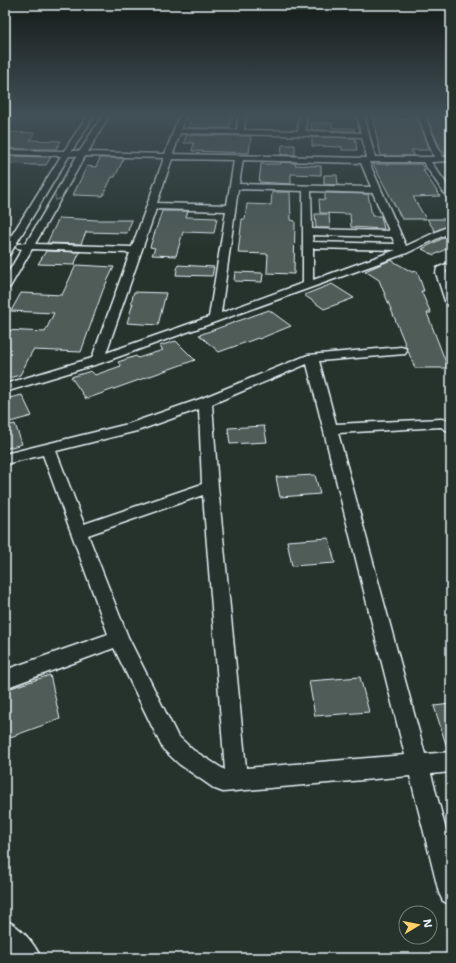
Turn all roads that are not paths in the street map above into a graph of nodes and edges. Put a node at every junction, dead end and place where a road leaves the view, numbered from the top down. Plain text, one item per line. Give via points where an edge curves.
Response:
1 (368, 160) edge
2 (62, 161) edge
3 (80, 161) edge
4 (166, 161) edge
5 (238, 161) edge
6 (427, 161) edge
7 (234, 186) junction
8 (307, 189) junction
9 (375, 190) junction
10 (451, 197) edge
11 (152, 206) junction
12 (231, 208) junction
13 (451, 228) edge
14 (307, 232) junction
15 (396, 234) junction
16 (307, 245) junction
17 (28, 246) junction
18 (402, 249) junction
19 (7, 250) edge
20 (136, 250) junction
21 (448, 267) edge
22 (308, 285) junction
23 (5, 287) edge
24 (451, 300) edge
25 (214, 319) junction
26 (401, 352) dead end
27 (312, 358) junction
28 (98, 360) junction
29 (5, 388) edge
30 (205, 402) junction
31 (451, 428) edge
32 (330, 430) junction
33 (48, 448) junction
34 (5, 459) edge
35 (210, 487) junction
36 (78, 532) junction
37 (119, 638) junction
38 (5, 679) edge
39 (451, 762) edge
40 (416, 765) junction
41 (236, 780) junction
42 (451, 893) edge
43 (5, 932) edge
44 (28, 958) edge

1 - 9 street
2 - 19 street
3 -> 17 street
4 - 11 street
5 - 7 street
6 - 10 street
7 - 8 street
7 - 12 street
8 - 9 street
8 - 14 street
9 - 15 street
11 - 12 street
11 - 20 street
12 - 25 street
13 - 18 street
14 - 15 street
14 - 16 street
15 - 18 street
16 - 18 street
16 - 22 street
17 - 19 street
17 - 20 street
17 - 23 street
18 - 22 street
20 - 28 street
21 - 24 street via 441,270 441,273
22 - 25 street
25 - 28 street
26 - 27 street
27 - 30 street
27 - 32 street
28 - 29 street
30 - 33 street via 132,428
30 - 35 street
31 - 32 street via 448,424 441,423
32 - 40 street
33 - 34 street
33 - 36 street
35 - 36 street
35 - 41 street
36 - 37 street
37 - 38 street
37 - 41 street via 170,742 186,757 223,781
39 - 40 street
40 - 41 street
40 - 42 street
43 - 44 street

